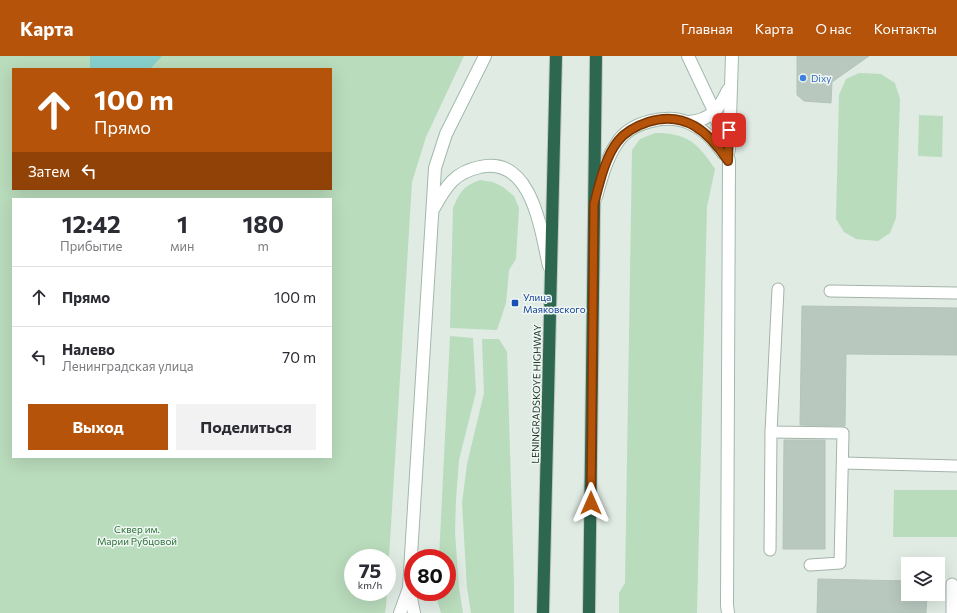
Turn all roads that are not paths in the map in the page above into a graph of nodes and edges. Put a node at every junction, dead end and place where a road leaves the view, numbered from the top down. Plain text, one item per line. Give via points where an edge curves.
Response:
1 (485, 56) edge
2 (556, 56) edge
3 (596, 56) edge
4 (688, 56) edge
5 (732, 56) edge
6 (730, 84) junction
7 (715, 113) junction
8 (689, 122) junction
9 (728, 161) junction
10 (594, 204) junction
11 (432, 212) junction
12 (551, 274) junction
13 (778, 289) dead end
14 (830, 291) dead end
15 (957, 293) edge
16 (770, 432) junction
17 (843, 463) junction
18 (957, 466) edge
19 (411, 549) edge
20 (770, 550) dead end
21 (810, 565) dead end
22 (952, 584) dead end
23 (404, 601) edge
24 (412, 601) edge
25 (727, 610) edge
26 (400, 613) edge
27 (414, 613) edge
28 (543, 613) edge
29 (590, 613) edge
30 (952, 613) edge

1 - 11 main road via 440,151 435,168
2 - 12 highway, LENINGRADSKOYE HIGHWAY
3 - 10 highway
4 - 7 main road
5 - 6 main road
6 - 7 main road via 723,102
6 - 9 main road
7 - 8 main road via 700,121
7 - 9 main road
8 - 9 main road via 706,133
8 - 10 main road via 657,119 626,132 617,142 604,168
9 - 25 main road
10 - 29 highway
11 - 12 main road via 445,189 461,173 484,166 502,168 510,172 522,183 531,198
11 - 19 main road
12 - 28 highway, LENINGRADSKOYE HIGHWAY
13 - 16 lane
14 - 15 lane
16 - 17 lane via 843,433
16 - 20 lane
17 - 18 lane
17 - 21 lane via 840,563
22 - 30 lane
23 - 26 main road
24 - 27 main road

